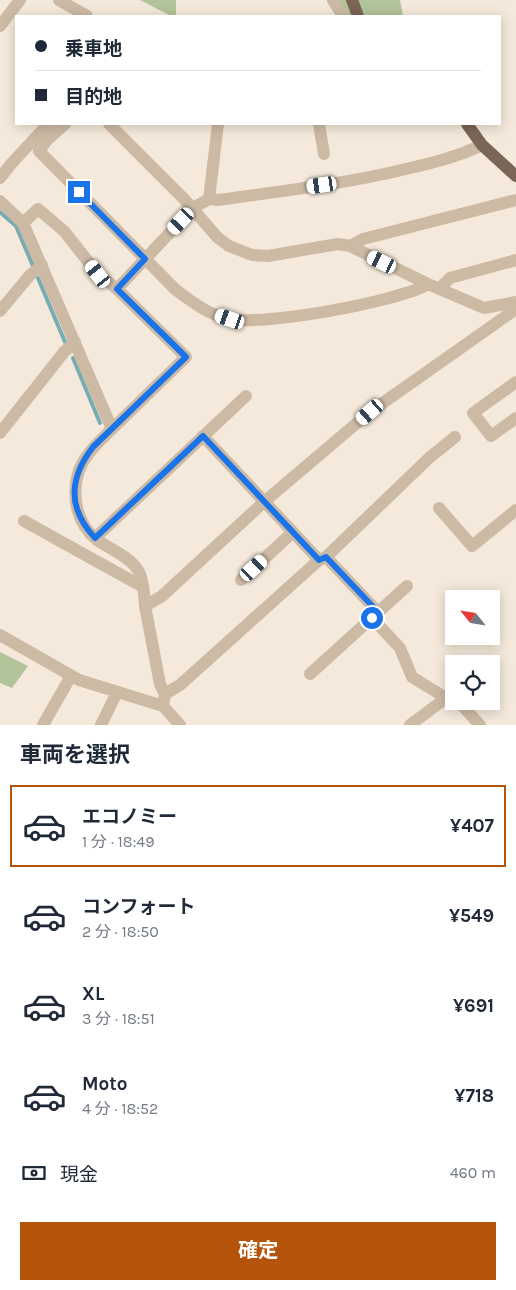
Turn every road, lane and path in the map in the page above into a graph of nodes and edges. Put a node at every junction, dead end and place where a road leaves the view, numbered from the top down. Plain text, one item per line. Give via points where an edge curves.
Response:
1 (20, 0) edge
2 (59, 0) edge
3 (333, 0) edge
4 (352, 0) edge
5 (85, 15) edge
6 (342, 15) edge
7 (358, 15) edge
8 (0, 26) edge
9 (47, 125) edge
10 (64, 125) edge
11 (110, 125) edge
12 (218, 125) edge
13 (319, 125) edge
14 (468, 125) edge
15 (482, 145) junction
16 (324, 154) dead end
17 (516, 176) edge
18 (0, 178) edge
19 (209, 199) junction
20 (516, 200) edge
21 (0, 201) edge
22 (193, 208) junction
23 (23, 223) junction
24 (350, 246) junction
25 (145, 259) junction
26 (516, 260) edge
27 (42, 265) junction
28 (433, 287) junction
29 (117, 289) junction
30 (516, 302) edge
31 (516, 309) edge
32 (0, 311) edge
33 (74, 342) junction
34 (516, 382) edge
35 (246, 396) dead end
36 (516, 418) edge
37 (112, 429) junction
38 (0, 433) edge
39 (203, 436) junction
40 (455, 437) dead end
41 (266, 501) junction
42 (439, 508) dead end
43 (516, 510) edge
44 (24, 521) dead end
45 (292, 533) junction
46 (95, 538) junction
47 (323, 558) junction
48 (241, 580) dead end
49 (407, 586) dead end
50 (143, 587) junction
51 (145, 606) junction
52 (375, 615) junction
53 (0, 635) edge
54 (310, 674) dead end
55 (71, 676) junction
56 (117, 692) junction
57 (445, 695) edge
58 (164, 700) junction
59 (445, 703) edge
60 (464, 710) edge
61 (43, 725) edge
62 (101, 725) edge
63 (179, 725) edge
64 (410, 725) edge
65 (480, 725) edge

1 - 8 street
2 - 5 street
3 - 6 street
4 - 7 main road
9 - 18 street
10 - 25 street via 39,151
11 - 22 street
12 - 19 street
13 - 16 street
14 - 15 main road
15 - 17 main road
15 - 19 street via 453,158 339,183
19 - 22 street
20 - 24 street via 363,238
21 - 23 street
22 - 24 street via 218,238 252,255 268,256 338,244
22 - 25 street
23 - 27 street
23 - 29 street via 38,209 64,231 98,274
24 - 28 street
25 - 28 street via 191,301 230,319 266,319 322,312
25 - 29 street
26 - 28 street via 450,278
27 - 32 street
27 - 33 street
28 - 30 street via 484,308
29 - 37 street via 186,357
31 - 41 street via 370,412
33 - 37 street
33 - 38 street
34 - 36 street via 473,413 491,436
35 - 39 street
37 - 46 street via 84,459 74,493 84,526
39 - 41 street
39 - 46 street
40 - 47 street
41 - 45 street
41 - 51 street via 162,596
42 - 43 street via 472,546
44 - 50 street
45 - 47 street
45 - 48 street
46 - 50 street via 129,560 139,572
47 - 52 street
47 - 58 street
49 - 52 street
50 - 51 street
51 - 58 street
52 - 54 street
52 - 57 street via 400,648 412,677
53 - 55 street
55 - 56 street
55 - 61 street
56 - 58 street
56 - 62 street
58 - 63 street
59 - 64 street
60 - 65 street

